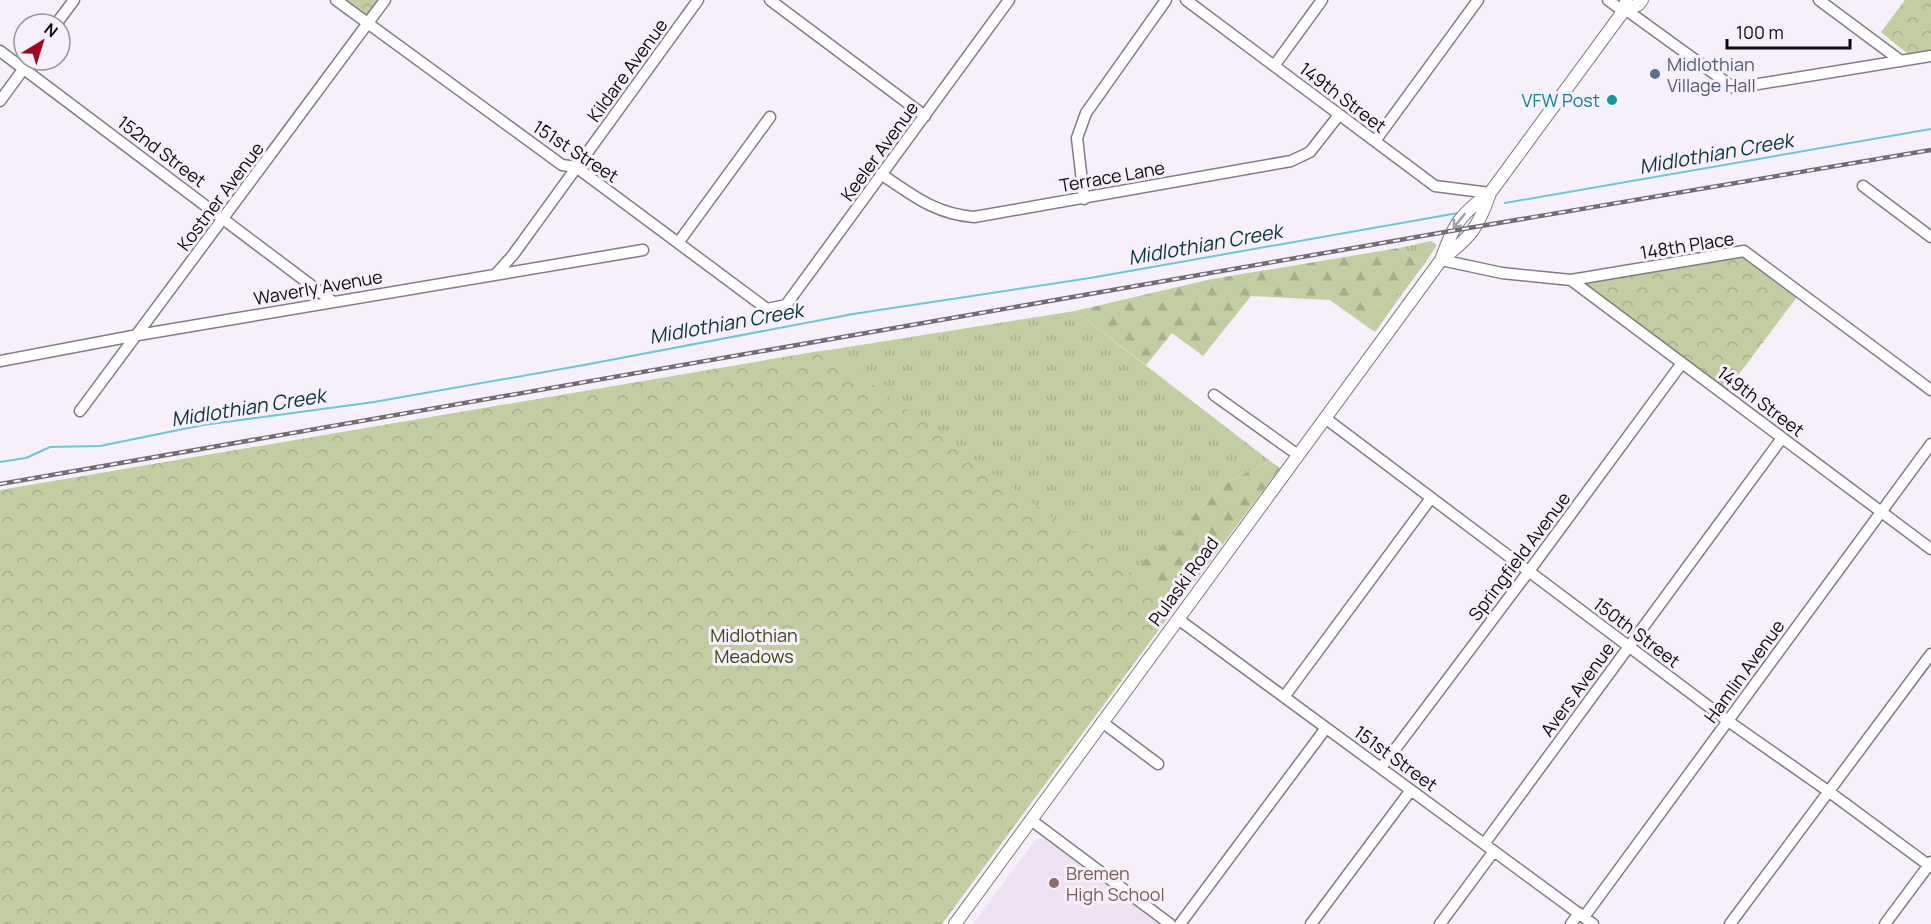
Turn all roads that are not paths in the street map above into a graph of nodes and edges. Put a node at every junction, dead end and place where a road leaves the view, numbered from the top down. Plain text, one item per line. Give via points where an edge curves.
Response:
1 (336, 0) edge
2 (385, 0) edge
3 (698, 0) edge
4 (770, 0) edge
5 (1009, 0) edge
6 (1166, 0) edge
7 (1186, 0) edge
8 (1322, 0) edge
9 (1478, 0) edge
10 (1608, 0) edge
11 (1642, 0) edge
12 (1819, 0) edge
13 (1625, 7) edge
14 (368, 24) junction
15 (1931, 56) edge
16 (1901, 61) junction
17 (1274, 66) junction
18 (21, 72) edge
19 (37, 72) edge
20 (0, 101) edge
21 (1339, 115) junction
22 (925, 116) junction
23 (770, 117) dead end
24 (1375, 141) junction
25 (576, 167) junction
26 (881, 174) junction
27 (1863, 186) dead end
28 (1490, 193) junction
29 (1084, 199) junction
30 (224, 219) junction
31 (1931, 237) edge
32 (678, 243) junction
33 (643, 250) dead end
34 (1441, 260) junction
35 (496, 274) junction
36 (1571, 280) junction
37 (332, 301) junction
38 (767, 309) joint
39 (138, 334) junction
40 (0, 361) edge
41 (1682, 363) junction
42 (1931, 390) edge
43 (1214, 395) dead end
44 (80, 411) dead end
45 (1325, 418) junction
46 (1782, 438) junction
47 (1931, 444) edge
48 (1298, 455) junction
49 (1431, 498) junction
50 (1881, 512) junction
51 (1931, 549) edge
52 (1529, 572) junction
53 (1178, 619) junction
54 (1629, 646) junction
55 (1931, 654) edge
56 (1284, 697) junction
57 (1728, 721) junction
58 (1102, 722) junction
59 (1326, 728) junction
60 (1158, 764) dead end
61 (1381, 768) junction
62 (1411, 790) junction
63 (1828, 791) junction
64 (1031, 820) junction
65 (1484, 843) junction
66 (1494, 850) junction
67 (1930, 865) edge
68 (1581, 915) junction
69 (955, 924) edge
70 (1170, 924) edge
71 (1180, 924) edge
72 (1311, 924) edge
73 (1440, 924) edge
74 (1570, 924) edge
75 (1593, 924) edge
76 (1730, 924) edge
77 (1885, 924) edge

1 - 14 street, 151st Street
2 - 14 street, Kostner Avenue
3 - 25 street, Kildare Avenue
4 - 22 street
5 - 22 street, Keeler Avenue
6 - 29 street via 1086,113 1077,138
7 - 17 street, 149th Street
8 - 17 street
9 - 24 street
10 - 13 street
11 - 13 main road, Pulaski Road via 1638,5
12 - 16 street
13 - 16 street via 1734,88
13 - 28 main road, Pulaski Road
14 - 25 street, 151st Street via 562,165
14 - 30 street, Kostner Avenue
15 - 16 street
17 - 21 street, 149th Street
18 - 20 street
19 - 30 street, 152nd Street
21 - 24 street, 149th Street
21 - 29 street, Terrace Lane via 1310,152 1291,161
22 - 26 street, Keeler Avenue
23 - 32 street
24 - 28 street, 149th Street via 1435,186
25 - 32 street, 151st Street
25 - 35 street, Kildare Avenue
26 - 29 street, Terrace Lane via 922,202 956,216 974,217
26 - 38 street, Keeler Avenue via 786,305
27 - 31 street
28 - 34 main road, Pulaski Road via 1481,220 1463,243
30 - 37 street, 152nd Street
30 - 39 street, Kostner Avenue
32 - 38 street, 151st Street
33 - 35 street, Waverly Avenue
34 - 36 street, 148th Place via 1502,273
34 - 45 main road, Pulaski Road
35 - 37 street, Waverly Avenue
36 - 41 street, 149th Street
36 - 42 street, 148th Place via 1744,251
37 - 39 street, Waverly Avenue
39 - 40 street, Waverly Avenue
39 - 44 street, Kostner Avenue
41 - 46 street, 149th Street
41 - 52 street, Springfield Avenue
43 - 48 street
45 - 48 main road, Pulaski Road
45 - 49 street, 150th Street
46 - 50 street, 149th Street
46 - 54 street, Avers Avenue
47 - 50 street, Hamlin Avenue
48 - 53 main road, Pulaski Road
49 - 52 street, 150th Street
49 - 56 street
50 - 51 street, 149th Street
50 - 57 street, Hamlin Avenue
52 - 54 street, 150th Street
52 - 61 street, Springfield Avenue
53 - 56 street, 151st Street
53 - 58 main road, Pulaski Road
54 - 57 street, 150th Street
54 - 65 street, Avers Avenue
55 - 63 street
56 - 59 street, 151st Street
57 - 63 street, 150th Street
57 - 68 street, Hamlin Avenue
58 - 60 street
58 - 64 main road, Pulaski Road
59 - 61 street, 151st Street
59 - 71 street
61 - 62 street, 151st Street
62 - 65 street, 151st Street
62 - 72 street
63 - 67 street, 150th Street
63 - 76 street
64 - 69 main road, Pulaski Road
64 - 70 street
65 - 66 street, 151st Street
66 - 68 street, 151st Street
66 - 73 street
67 - 77 street
68 - 74 street, Hamlin Avenue
68 - 75 street, 151st Street

